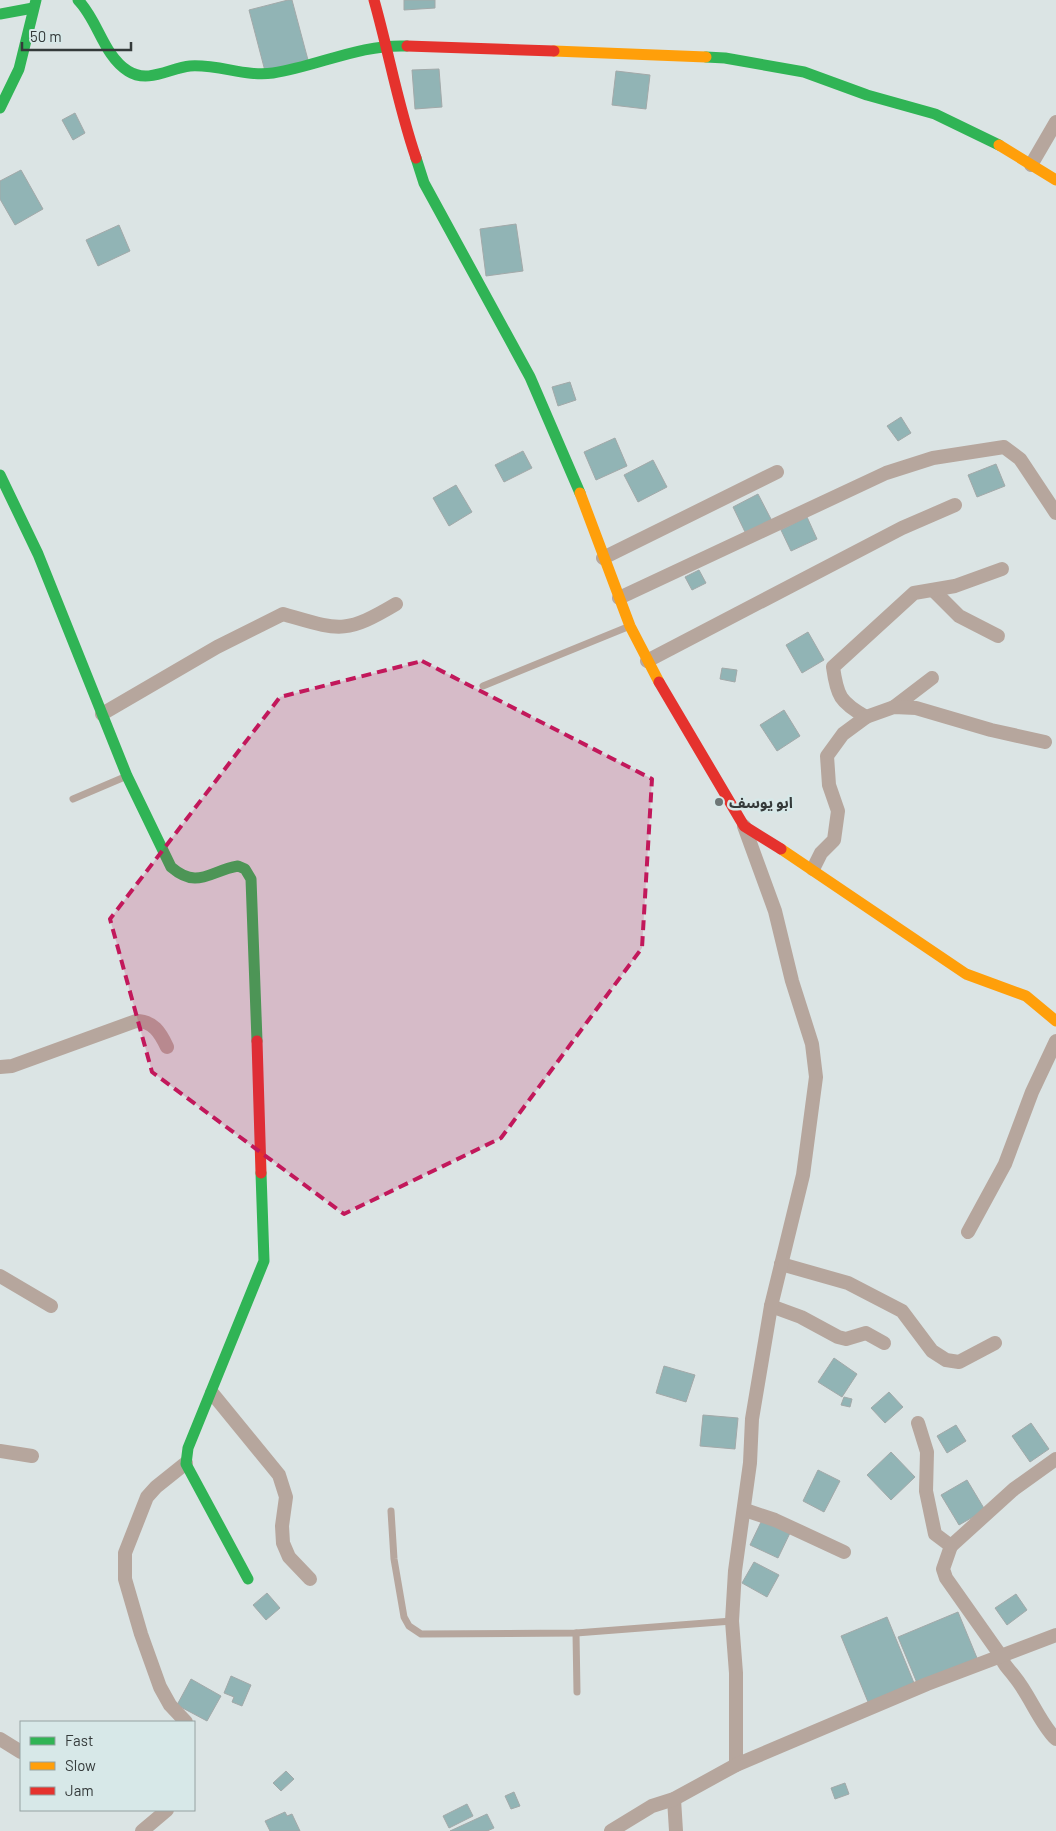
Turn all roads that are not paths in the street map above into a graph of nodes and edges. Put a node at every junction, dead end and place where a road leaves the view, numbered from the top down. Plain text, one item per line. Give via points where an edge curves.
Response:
1 (78, 0) edge
2 (374, 0) edge
3 (34, 4) edge
4 (0, 14) edge
5 (387, 45) junction
6 (0, 108) edge
7 (1056, 122) edge
8 (1032, 165) junction
9 (1056, 180) edge
10 (777, 472) dead end
11 (0, 474) edge
12 (955, 505) dead end
13 (1056, 513) edge
14 (603, 558) junction
15 (1002, 569) dead end
16 (933, 590) junction
17 (619, 598) junction
18 (396, 604) dead end
19 (630, 626) junction
20 (998, 636) dead end
21 (647, 661) junction
22 (932, 678) dead end
23 (483, 686) dead end
24 (894, 708) junction
25 (102, 714) junction
26 (866, 717) junction
27 (1045, 742) dead end
28 (127, 776) junction
29 (73, 798) dead end
30 (744, 826) junction
31 (813, 869) junction
32 (1056, 1021) edge
33 (1056, 1040) edge
34 (167, 1047) dead end
35 (0, 1067) edge
36 (968, 1232) dead end
37 (781, 1264) junction
38 (0, 1276) edge
39 (51, 1306) dead end
40 (771, 1306) junction
41 (884, 1343) dead end
42 (995, 1343) dead end
43 (212, 1393) junction
44 (918, 1423) dead end
45 (0, 1451) edge
46 (32, 1456) dead end
47 (1056, 1459) edge
48 (186, 1464) junction
49 (745, 1510) junction
50 (391, 1512) dead end
51 (951, 1546) junction
52 (844, 1552) dead end
53 (248, 1579) dead end
54 (310, 1579) dead end
55 (732, 1621) junction
56 (576, 1633) junction
57 (1056, 1635) edge
58 (1001, 1656) junction
59 (577, 1692) dead end
60 (185, 1721) edge
61 (0, 1739) edge
62 (1056, 1739) edge
63 (20, 1751) edge
64 (736, 1765) junction
65 (674, 1799) junction
66 (166, 1811) edge
67 (142, 1831) edge
68 (611, 1831) edge
69 (676, 1831) edge

1 - 5 street via 93,16 114,56 127,70 149,77 193,66 271,74 362,47
2 - 5 street
3 - 4 street
3 - 6 street via 19,69
5 - 8 street via 726,58 804,72 867,95 934,114 983,136
5 - 14 street via 404,124 424,183 530,377 588,512
7 - 8 street
8 - 9 street
10 - 14 street
11 - 25 street via 38,554
12 - 21 street via 902,528
13 - 17 street via 1020,459 1004,447 933,458 886,473
14 - 17 street
15 - 16 street via 955,586
16 - 20 street via 959,616
16 - 26 street via 914,593 832,667 836,690 849,707
17 - 19 street
18 - 25 street via 366,622 346,628 328,627 283,614 217,647
19 - 21 street
19 - 23 lane
21 - 30 street
22 - 24 street
24 - 26 street
24 - 27 street via 916,708
25 - 28 street
26 - 31 street via 843,734 828,756 829,785 838,810 834,840 821,853
28 - 29 lane
28 - 43 street via 167,861 176,873 196,880 238,866 247,871 251,881 264,1261
30 - 31 street
30 - 37 street via 775,911 812,1044 816,1077 803,1176
31 - 32 street via 966,974 1026,996
33 - 36 street via 1005,1164
34 - 35 street via 154,1027 136,1021 12,1066
37 - 40 street
37 - 42 street via 848,1283 902,1311 932,1351 946,1360 959,1362
38 - 39 street
40 - 41 street via 801,1317 838,1337 846,1339 866,1333
40 - 49 street via 752,1418
43 - 48 street via 188,1448
43 - 54 street via 279,1475 286,1497 283,1543 289,1557
44 - 51 street via 927,1452 926,1491 935,1534
45 - 46 street
47 - 51 street via 1014,1489
48 - 53 street
48 - 60 street via 147,1497 126,1554 125,1579 160,1687 170,1705
49 - 52 street via 775,1520
49 - 55 street via 735,1571
50 - 56 lane via 394,1559 404,1617 417,1632 425,1635
51 - 58 street via 943,1569 946,1578
55 - 56 lane
55 - 64 street via 736,1672
56 - 59 lane
57 - 58 street
58 - 62 street
58 - 64 street
61 - 63 street
64 - 65 street
65 - 68 street via 652,1806
65 - 69 street
66 - 67 street

